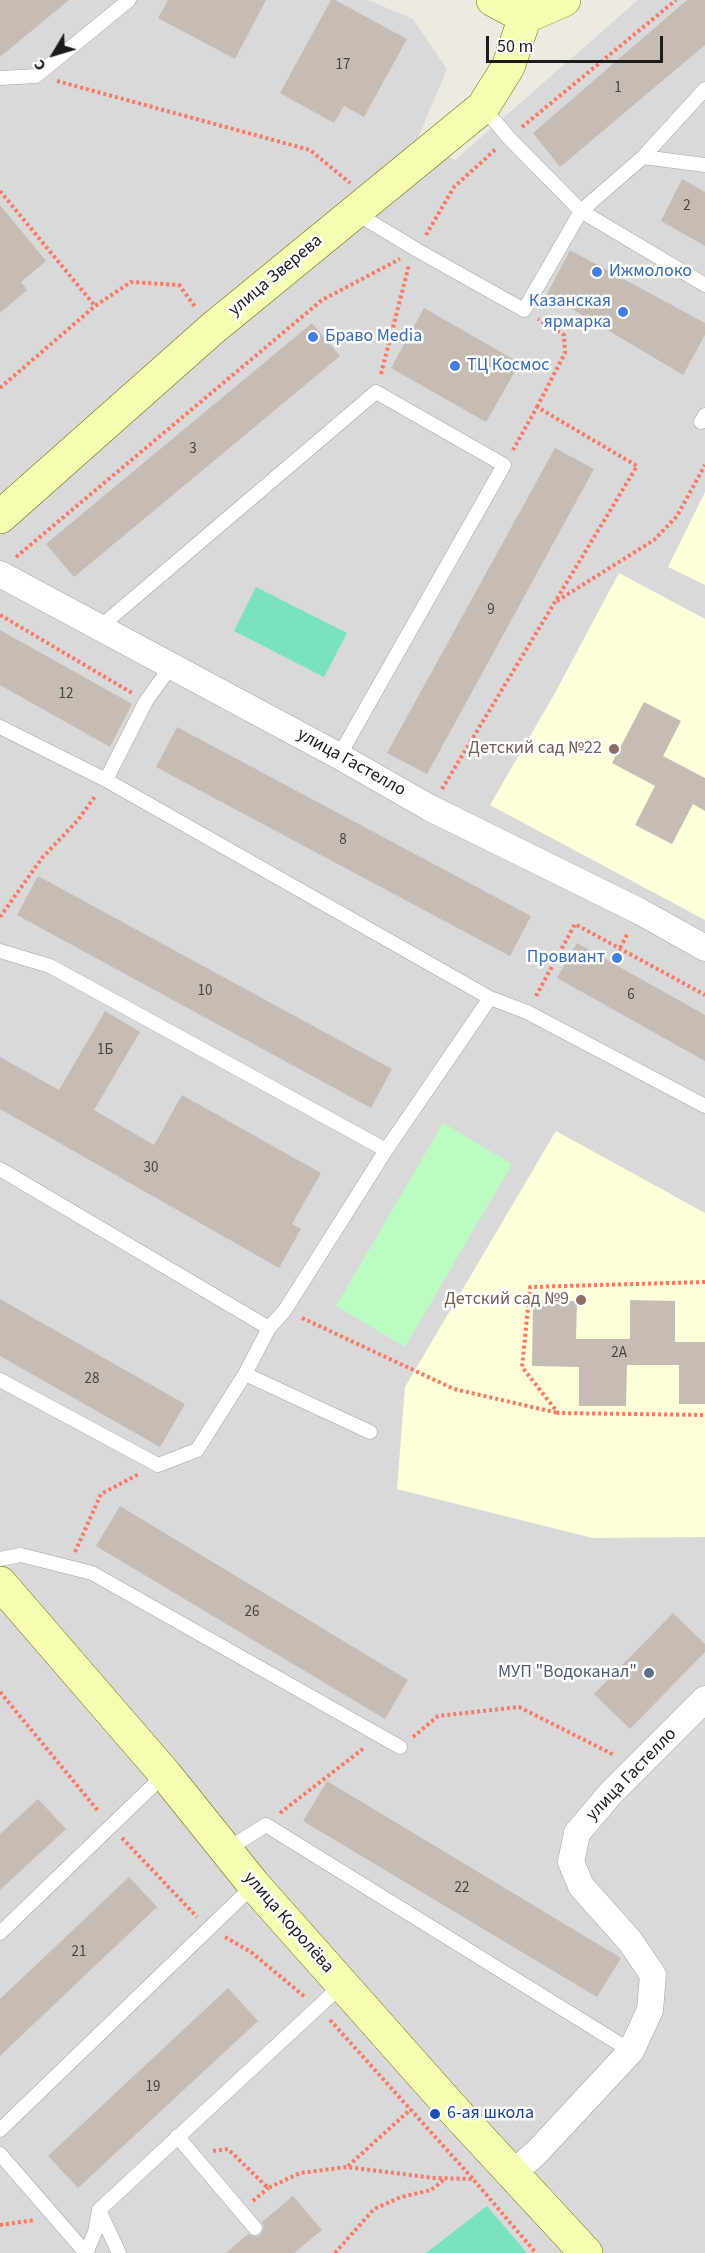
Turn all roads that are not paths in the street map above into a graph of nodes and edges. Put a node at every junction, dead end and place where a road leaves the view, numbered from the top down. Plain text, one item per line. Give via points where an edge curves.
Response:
1 (129, 0) edge
2 (493, 0) edge
3 (564, 0) edge
4 (531, 9) edge
5 (0, 78) edge
6 (705, 89) edge
7 (483, 107) junction
8 (643, 157) junction
9 (705, 165) edge
10 (361, 206) junction
11 (581, 211) junction
12 (705, 285) edge
13 (0, 517) edge
14 (5, 568) edge
15 (100, 627) junction
16 (171, 665) junction
17 (0, 727) edge
18 (339, 756) junction
19 (106, 780) junction
20 (705, 948) edge
21 (0, 951) edge
22 (490, 998) junction
23 (705, 1106) edge
24 (386, 1150) junction
25 (0, 1169) edge
26 (270, 1328) junction
27 (245, 1374) junction
28 (0, 1380) edge
29 (370, 1432) dead end
30 (0, 1559) edge
31 (0, 1583) edge
32 (705, 1699) edge
33 (400, 1747) road end
34 (165, 1774) junction
35 (226, 1850) junction
36 (254, 1885) junction
37 (0, 1933) edge
38 (330, 1996) junction
39 (631, 2051) junction
40 (0, 2130) edge
41 (177, 2136) junction
42 (0, 2154) edge
43 (513, 2174) junction
44 (99, 2210) junction
45 (255, 2228) dead end
46 (86, 2253) edge
47 (119, 2253) edge
48 (586, 2253) edge

1 - 5 lane via 36,76
2 - 4 main road
3 - 4 main road
4 - 7 main road, улица Зверева via 508,67
6 - 8 lane
7 - 10 main road, улица Зверева
7 - 11 lane
8 - 9 lane
8 - 11 lane
10 - 11 lane via 417,250 524,310
10 - 13 main road, улица Зверева via 212,329
11 - 12 lane
14 - 15 street, улица Гастелло
15 - 16 street, улица Гастелло
15 - 18 lane via 376,392 504,465
16 - 18 street, улица Гастелло
16 - 19 lane via 146,701
17 - 19 lane
18 - 20 street, улица Гастелло via 430,808 639,911
19 - 22 lane
21 - 24 lane via 50,966
22 - 23 lane via 527,1012
22 - 24 lane
24 - 26 lane
25 - 26 lane
26 - 27 lane
27 - 28 lane via 197,1450 158,1465
27 - 29 lane
30 - 33 lane via 21,1554 92,1573
31 - 34 main road, улица Королёва
32 - 39 street, улица Гастелло via 611,1793 577,1833 571,1862 581,1886 630,1941 653,1975 650,2010
34 - 35 main road, улица Королёва
34 - 37 lane
35 - 36 main road, улица Королёва
35 - 39 lane via 266,1825
36 - 38 main road, улица Королёва
36 - 40 lane
38 - 41 lane
38 - 43 main road, улица Королёва
39 - 43 street, улица Гастелло
41 - 44 lane
41 - 45 lane
42 - 46 lane
43 - 48 main road, улица Королёва
44 - 46 lane
44 - 47 lane

